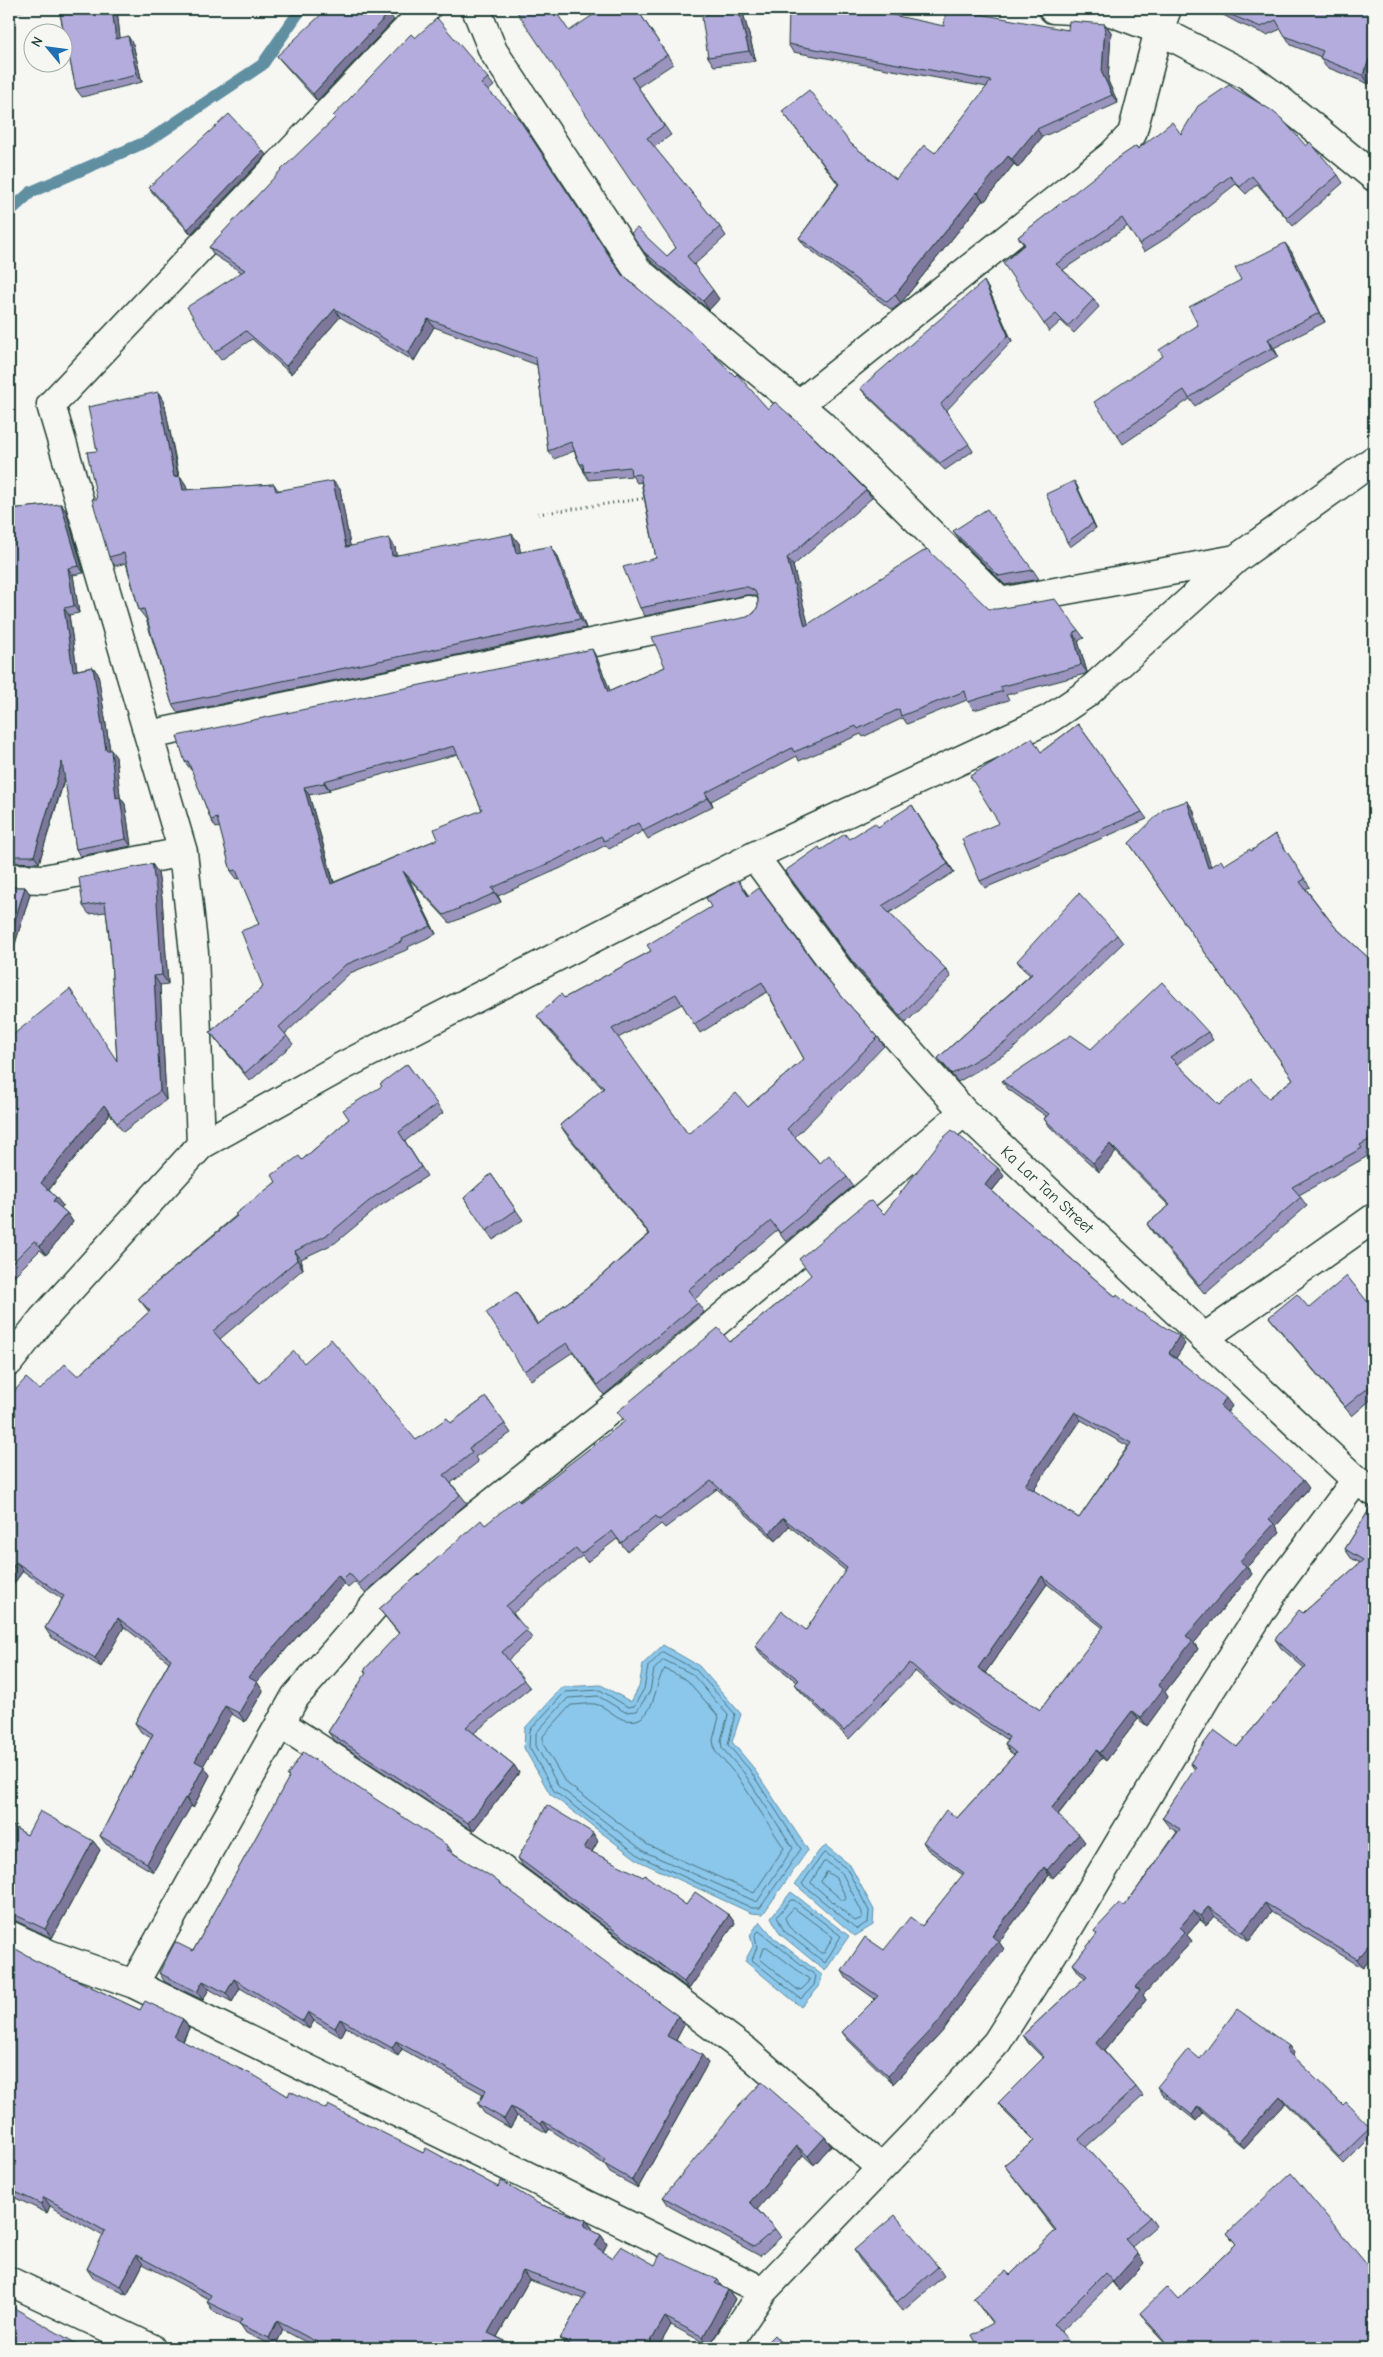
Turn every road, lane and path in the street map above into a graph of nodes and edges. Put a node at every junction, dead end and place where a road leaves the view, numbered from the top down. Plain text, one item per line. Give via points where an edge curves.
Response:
1 (426, 9) edge
2 (476, 9) edge
3 (1052, 9) edge
4 (1163, 19) edge
5 (1374, 177) edge
6 (798, 405) junction
7 (1374, 460) edge
8 (655, 496) edge
9 (538, 514) dead end
10 (1236, 559) junction
11 (749, 610) dead end
12 (149, 735) junction
13 (183, 852) junction
14 (754, 856) junction
15 (9, 878) edge
16 (964, 1112) junction
17 (201, 1145) junction
18 (1374, 1218) edge
19 (1204, 1338) junction
20 (9, 1362) edge
21 (1365, 1486) edge
22 (280, 1723) junction
23 (9, 1935) edge
24 (134, 1984) junction
25 (881, 2168) junction
26 (9, 2281) edge
27 (763, 2292) junction
28 (151, 2348) edge
29 (725, 2348) edge

1 - 12 street via 51,405
2 - 6 street via 492,51 638,271
3 - 4 street
4 - 5 street via 1280,100
4 - 6 street via 1132,134 1112,155
6 - 10 street via 1000,602
7 - 10 street
8 - 9 path
10 - 14 street via 1086,694 1049,719
11 - 12 street
12 - 13 street
13 - 15 street via 44,879
13 - 17 street via 194,953
14 - 16 street, Ka Lar Tan Street via 846,980
14 - 17 street via 343,1066
16 - 19 street, Ka Lar Tan Street
16 - 22 street via 653,1376 462,1527 377,1604 295,1697
17 - 20 street via 42,1320
18 - 19 street
19 - 21 street, Ka Lar Tan Street
21 - 25 street via 1278,1585 996,2042
22 - 24 street
22 - 25 street via 485,1857 746,2051
23 - 24 street via 49,1954
24 - 27 street
25 - 27 street
26 - 28 street
27 - 29 street

